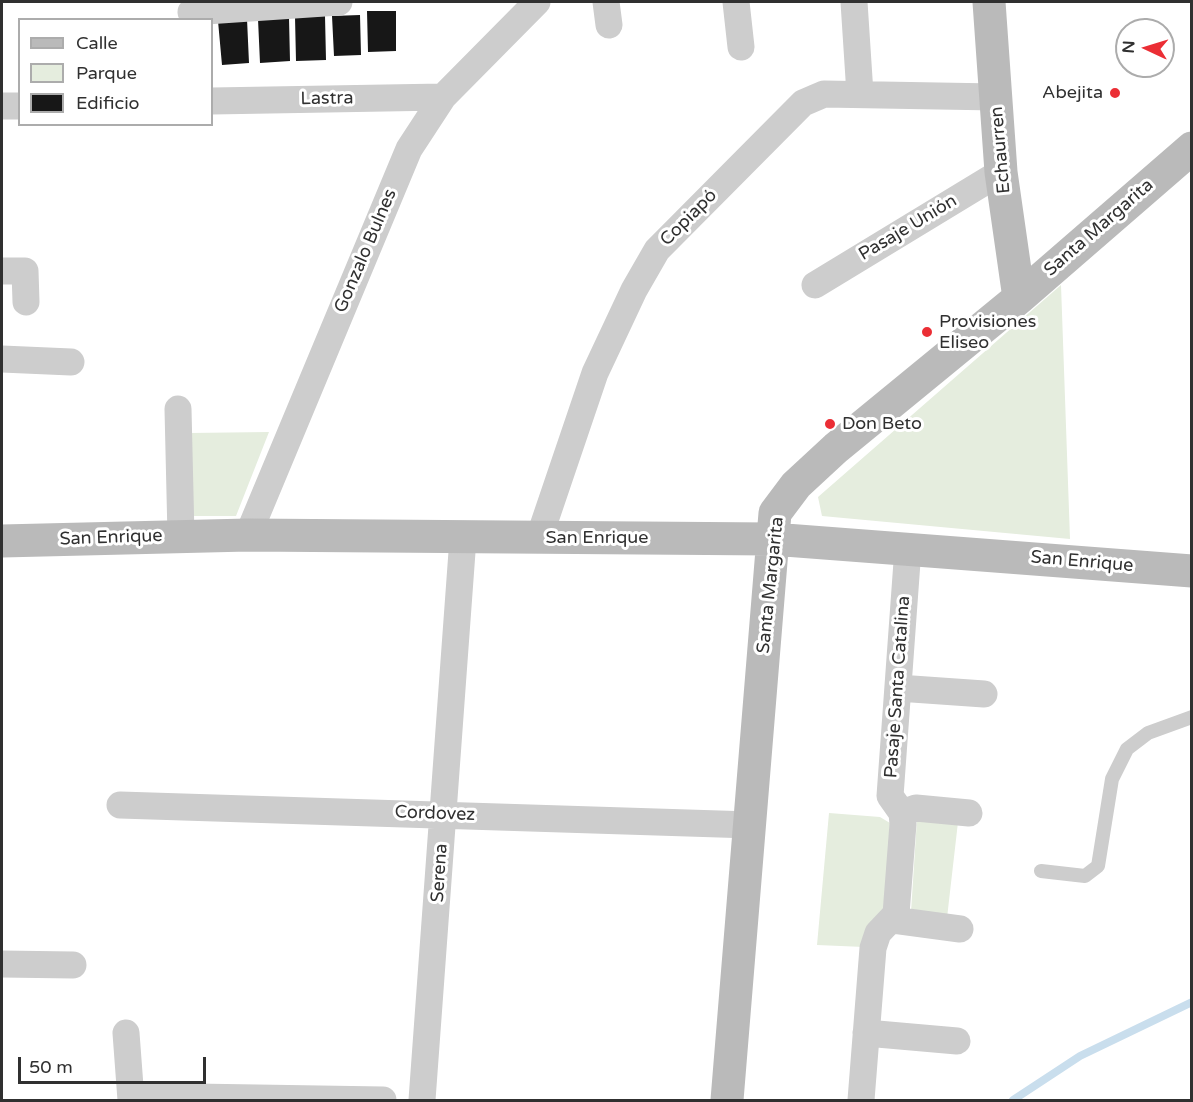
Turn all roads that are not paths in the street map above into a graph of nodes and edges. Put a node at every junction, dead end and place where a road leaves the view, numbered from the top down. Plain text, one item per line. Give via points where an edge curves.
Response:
1 (339, 2) edge
2 (537, 2) edge
3 (736, 2) edge
4 (854, 2) edge
5 (989, 2) edge
6 (191, 11) edge
7 (741, 47) dead end
8 (860, 94) junction
9 (443, 96) junction
10 (996, 98) junction
11 (213, 101) edge
12 (2, 106) edge
13 (18, 106) edge
14 (1191, 148) edge
15 (1001, 172) junction
16 (2, 271) edge
17 (815, 285) dead end
18 (1019, 298) junction
19 (26, 302) dead end
20 (2, 359) edge
21 (71, 362) dead end
22 (178, 409) dead end
23 (248, 535) junction
24 (181, 536) junction
25 (463, 538) junction
26 (539, 538) junction
27 (772, 539) junction
28 (2, 541) edge
29 (908, 548) junction
30 (1191, 571) edge
31 (898, 688) junction
32 (984, 694) dead end
33 (1191, 717) edge
34 (120, 805) dead end
35 (902, 813) junction
36 (969, 813) dead end
37 (445, 814) junction
38 (751, 825) junction
39 (1041, 871) dead end
40 (892, 920) junction
41 (960, 929) dead end
42 (2, 964) edge
43 (73, 965) dead end
44 (126, 1033) dead end
45 (866, 1033) junction
46 (957, 1041) dead end
47 (131, 1098) edge
48 (382, 1101) edge
49 (422, 1101) edge
50 (727, 1101) edge
51 (861, 1101) edge

1 - 6 street
2 - 9 street, Gonzalo Bulnes
3 - 7 street
4 - 8 street
5 - 10 street, Echaurren
8 - 10 street, Copiapó
8 - 26 street, Copiapó via 824,94 803,103 657,250 595,373
9 - 11 street, Lastra
9 - 23 street, Gonzalo Bulnes via 409,149
10 - 15 street, Echaurren
12 - 13 street
14 - 18 street, Santa Margarita
15 - 17 street, Pasaje Unión
15 - 18 street, Echaurren
16 - 19 street via 25,271
18 - 27 street, Santa Margarita via 796,485 775,513
20 - 21 street
22 - 24 street
23 - 24 street, San Enrique
23 - 25 street, San Enrique
24 - 28 street, San Enrique
25 - 26 street, San Enrique
25 - 37 street, Serena
26 - 27 street, San Enrique
27 - 29 street, San Enrique
27 - 38 street, Santa Margarita
29 - 30 street, San Enrique
29 - 31 street, Pasaje Santa Catalina
31 - 32 street
31 - 35 street, Pasaje Santa Catalina via 890,795
33 - 39 lane via 1148,733 1127,749 1112,779 1098,866 1085,876
34 - 37 street, Cordovez
35 - 36 street via 916,808
35 - 40 street, Pasaje Santa Catalina via 896,914
37 - 38 street, Cordovez
37 - 49 street, Serena
38 - 50 street, Santa Margarita
40 - 41 street
40 - 45 street, Pasaje Santa Catalina via 878,933 873,948
42 - 43 street
44 - 47 street
45 - 46 street
45 - 51 street, Pasaje Santa Catalina
47 - 48 street

